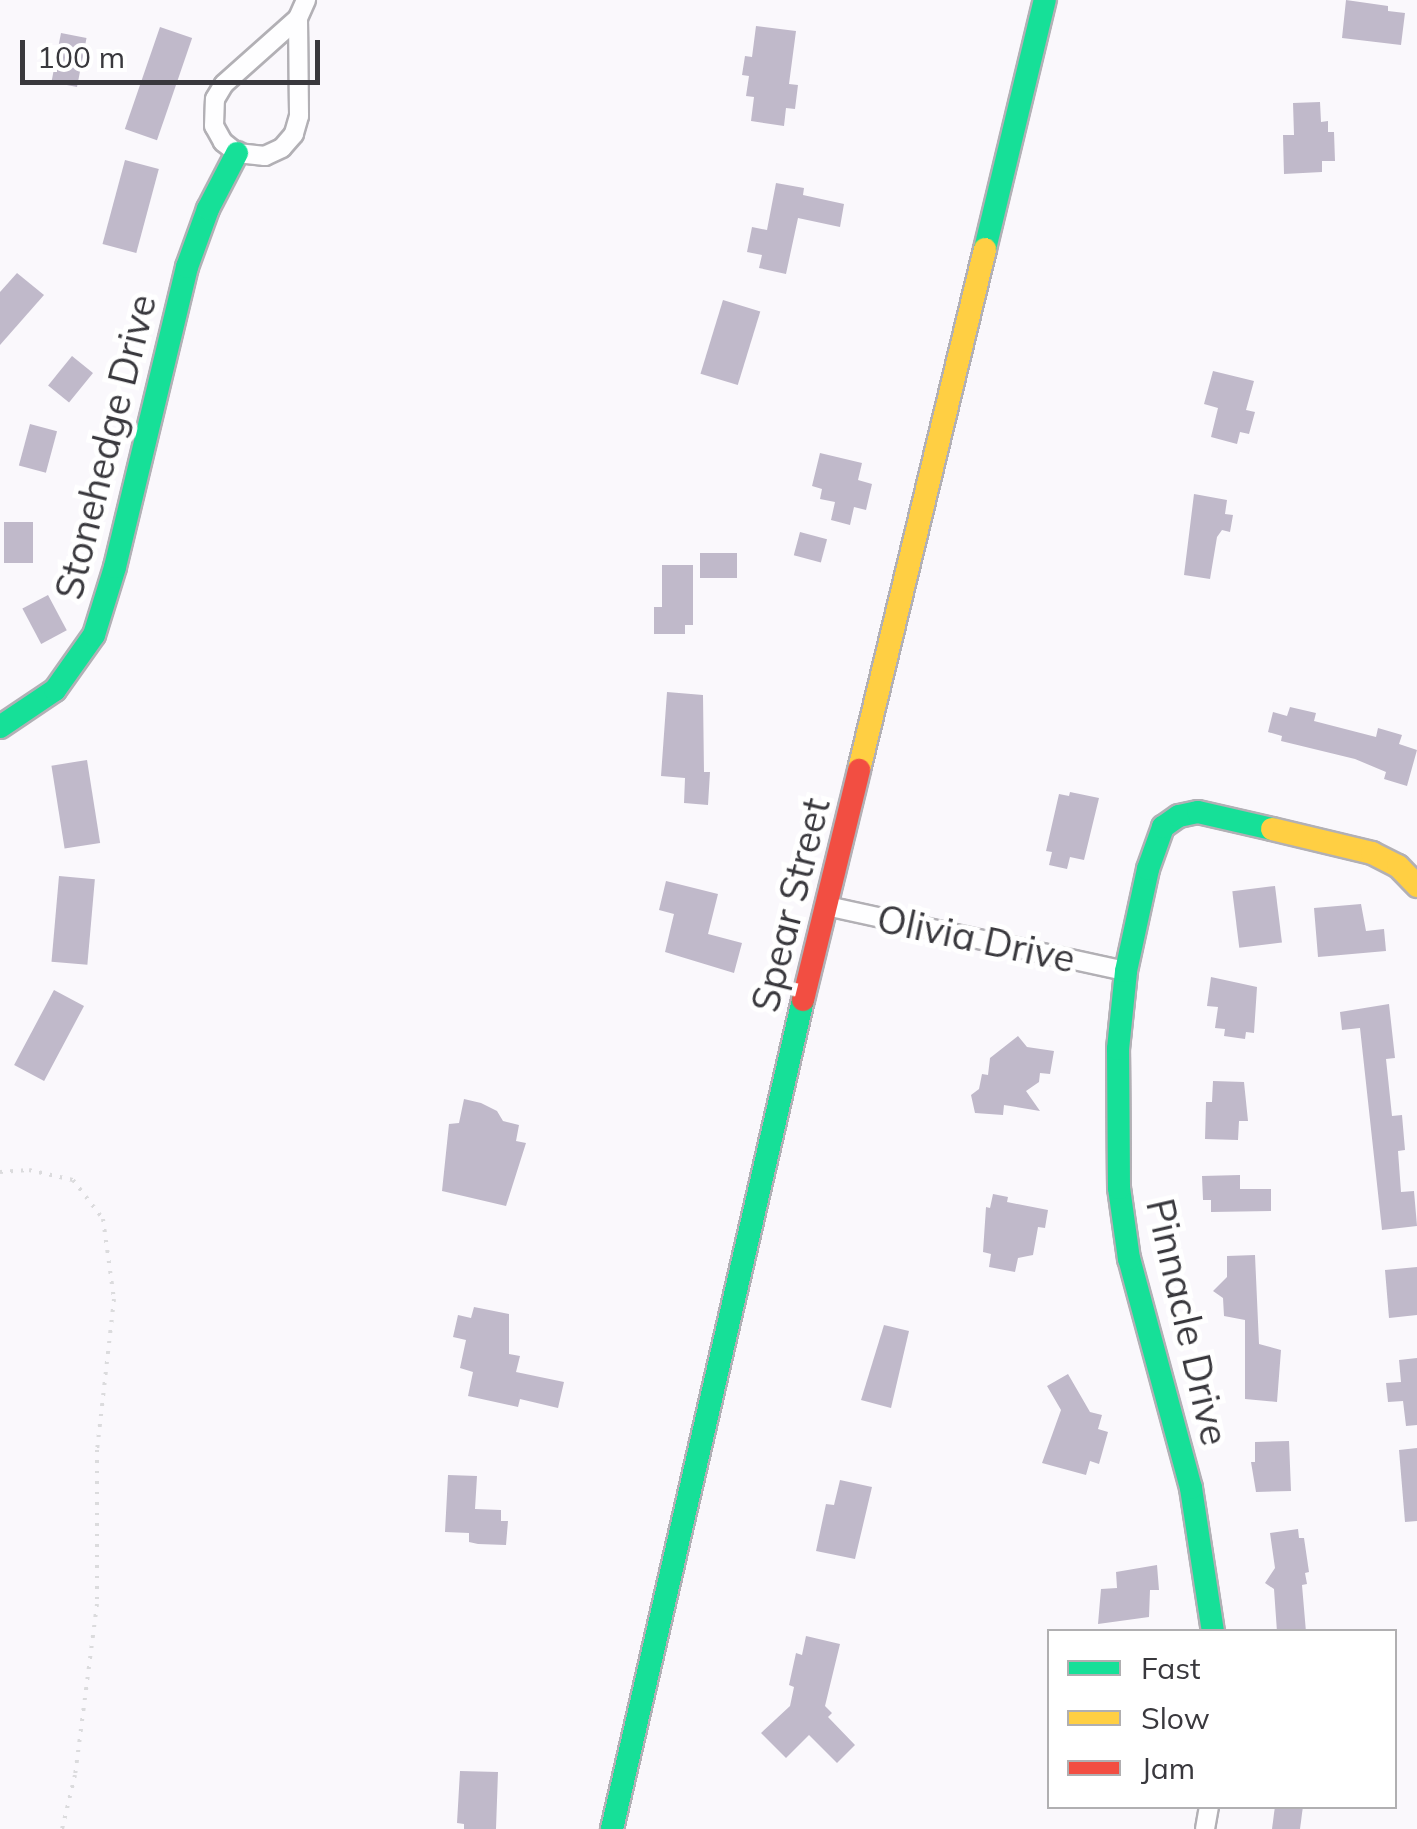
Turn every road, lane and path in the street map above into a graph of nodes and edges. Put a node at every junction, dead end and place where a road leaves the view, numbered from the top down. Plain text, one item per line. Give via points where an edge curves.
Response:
1 (306, 0) edge
2 (1044, 0) edge
3 (298, 18) junction
4 (237, 153) junction
5 (0, 728) edge
6 (1417, 886) edge
7 (827, 906) junction
8 (1126, 970) junction
9 (0, 1172) edge
10 (1213, 1629) edge
11 (62, 1829) edge
12 (612, 1829) edge

1 - 3 street
2 - 7 main road, Spear Street
3 - 4 street via 224,84 215,100 214,126
3 - 4 street via 294,134 264,156
4 - 5 main road, Stonehedge Drive via 186,267 94,635 55,690
6 - 8 main road, Pinnacle Drive via 1372,853 1216,813 1179,816 1163,828 1148,869
7 - 8 street, Olivia Drive
7 - 12 main road, Spear Street
8 - 10 main road, Pinnacle Drive via 1116,1118 1119,1192 1129,1259 1191,1488
9 - 11 path via 30,1170 72,1180 103,1219 114,1299 97,1450 97,1604

